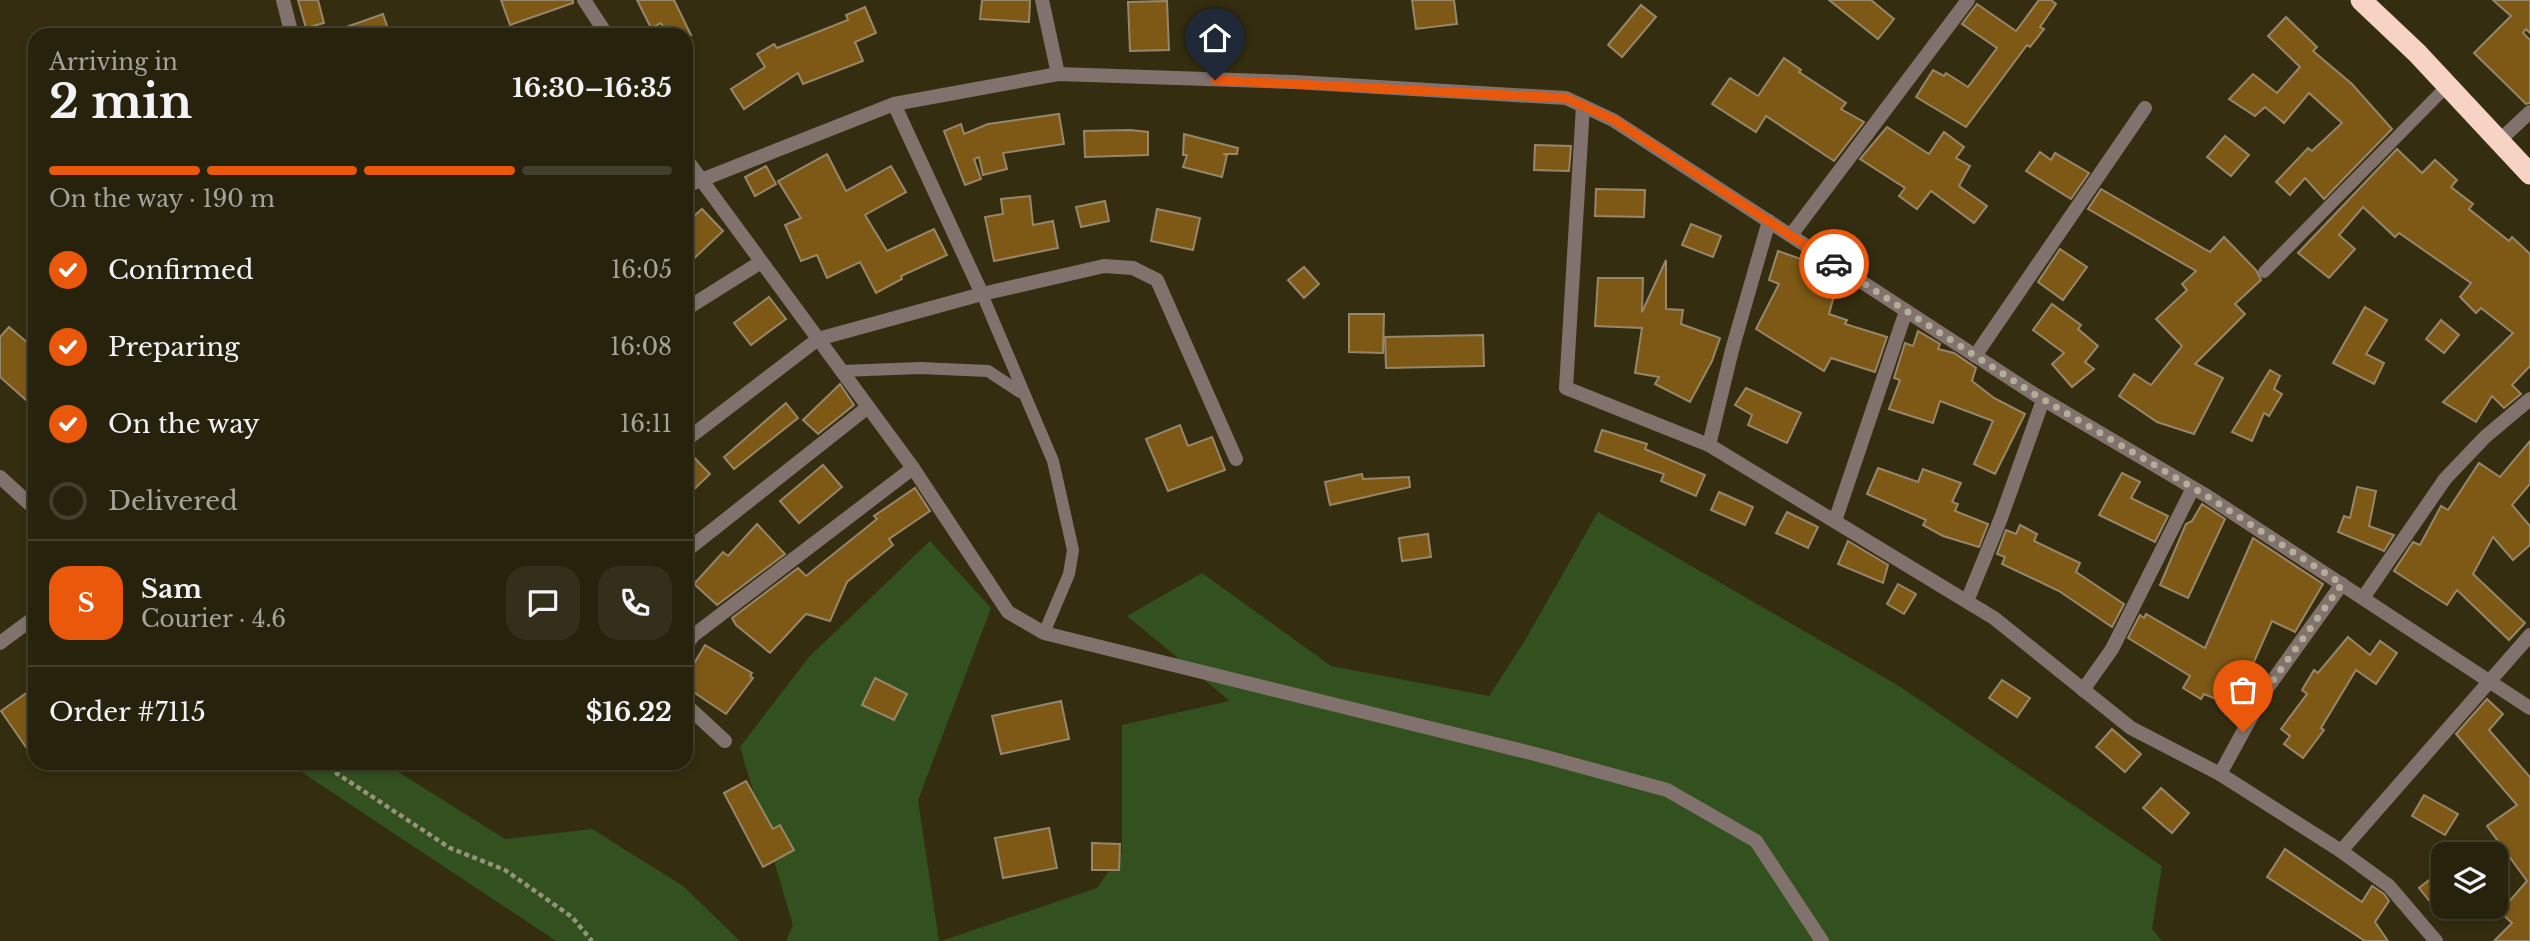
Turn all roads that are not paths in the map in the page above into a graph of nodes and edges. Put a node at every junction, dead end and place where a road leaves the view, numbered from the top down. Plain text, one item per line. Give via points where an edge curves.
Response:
1 (283, 0) edge
2 (584, 0) edge
3 (1042, 0) edge
4 (1968, 0) edge
5 (2361, 0) edge
6 (290, 28) edge
7 (602, 28) edge
8 (1058, 74) junction
9 (2447, 86) junction
10 (894, 104) junction
11 (1583, 106) junction
12 (2145, 108) dead end
13 (2530, 112) edge
14 (2499, 141) junction
15 (2530, 174) edge
16 (693, 182) edge
17 (693, 183) edge
18 (1769, 221) junction
19 (1791, 235) junction
20 (761, 262) junction
21 (2264, 272) dead end
22 (982, 294) junction
23 (693, 305) edge
24 (1906, 311) junction
25 (818, 339) junction
26 (1975, 356) junction
27 (841, 371) junction
28 (1021, 392) junction
29 (2043, 400) junction
30 (2530, 400) edge
31 (868, 407) junction
32 (693, 435) edge
33 (1709, 445) junction
34 (1236, 459) dead end
35 (913, 468) junction
36 (0, 477) edge
37 (2193, 488) junction
38 (28, 503) edge
39 (1835, 522) junction
40 (693, 545) edge
41 (2342, 584) junction
42 (2363, 598) junction
43 (1967, 601) junction
44 (28, 622) edge
45 (1044, 634) junction
46 (2530, 635) edge
47 (693, 636) edge
48 (0, 643) edge
49 (2488, 680) junction
50 (2083, 690) junction
51 (2530, 708) edge
52 (693, 711) edge
53 (725, 741) dead end
54 (2220, 774) junction
55 (2341, 851) junction
56 (1822, 941) edge
57 (2436, 941) edge

1 - 6 street
2 - 7 street
3 - 8 street
4 - 19 street
5 - 9 highway
8 - 10 street
8 - 11 street via 1553,97
9 - 14 highway
9 - 21 lane
10 - 16 street
10 - 22 street
11 - 18 street via 1614,120
11 - 33 street via 1566,388
12 - 26 street
13 - 14 street
14 - 15 highway
17 - 20 street
18 - 19 street
18 - 33 street
19 - 24 street
20 - 23 street
20 - 25 street
22 - 25 street
22 - 28 lane
22 - 34 street via 1104,266 1133,268 1157,280
24 - 26 street
24 - 39 street
25 - 27 street
25 - 32 street
26 - 29 street
27 - 28 lane via 988,371
27 - 31 street
28 - 45 lane via 1053,461 1073,550 1069,574
29 - 37 street
29 - 43 street
30 - 42 street via 2485,437 2445,479
31 - 35 street
31 - 40 street
33 - 39 street
35 - 45 street via 1008,612
35 - 47 street
36 - 38 street
37 - 41 street
37 - 50 street via 2112,649
39 - 43 street
41 - 42 street
41 - 54 street via 2266,690
42 - 49 street
43 - 50 street
44 - 48 street
45 - 56 street via 1667,790 1756,841
46 - 49 street
49 - 51 street
49 - 55 street
50 - 54 street via 2131,728
52 - 53 street
54 - 55 street
55 - 57 street via 2389,886

